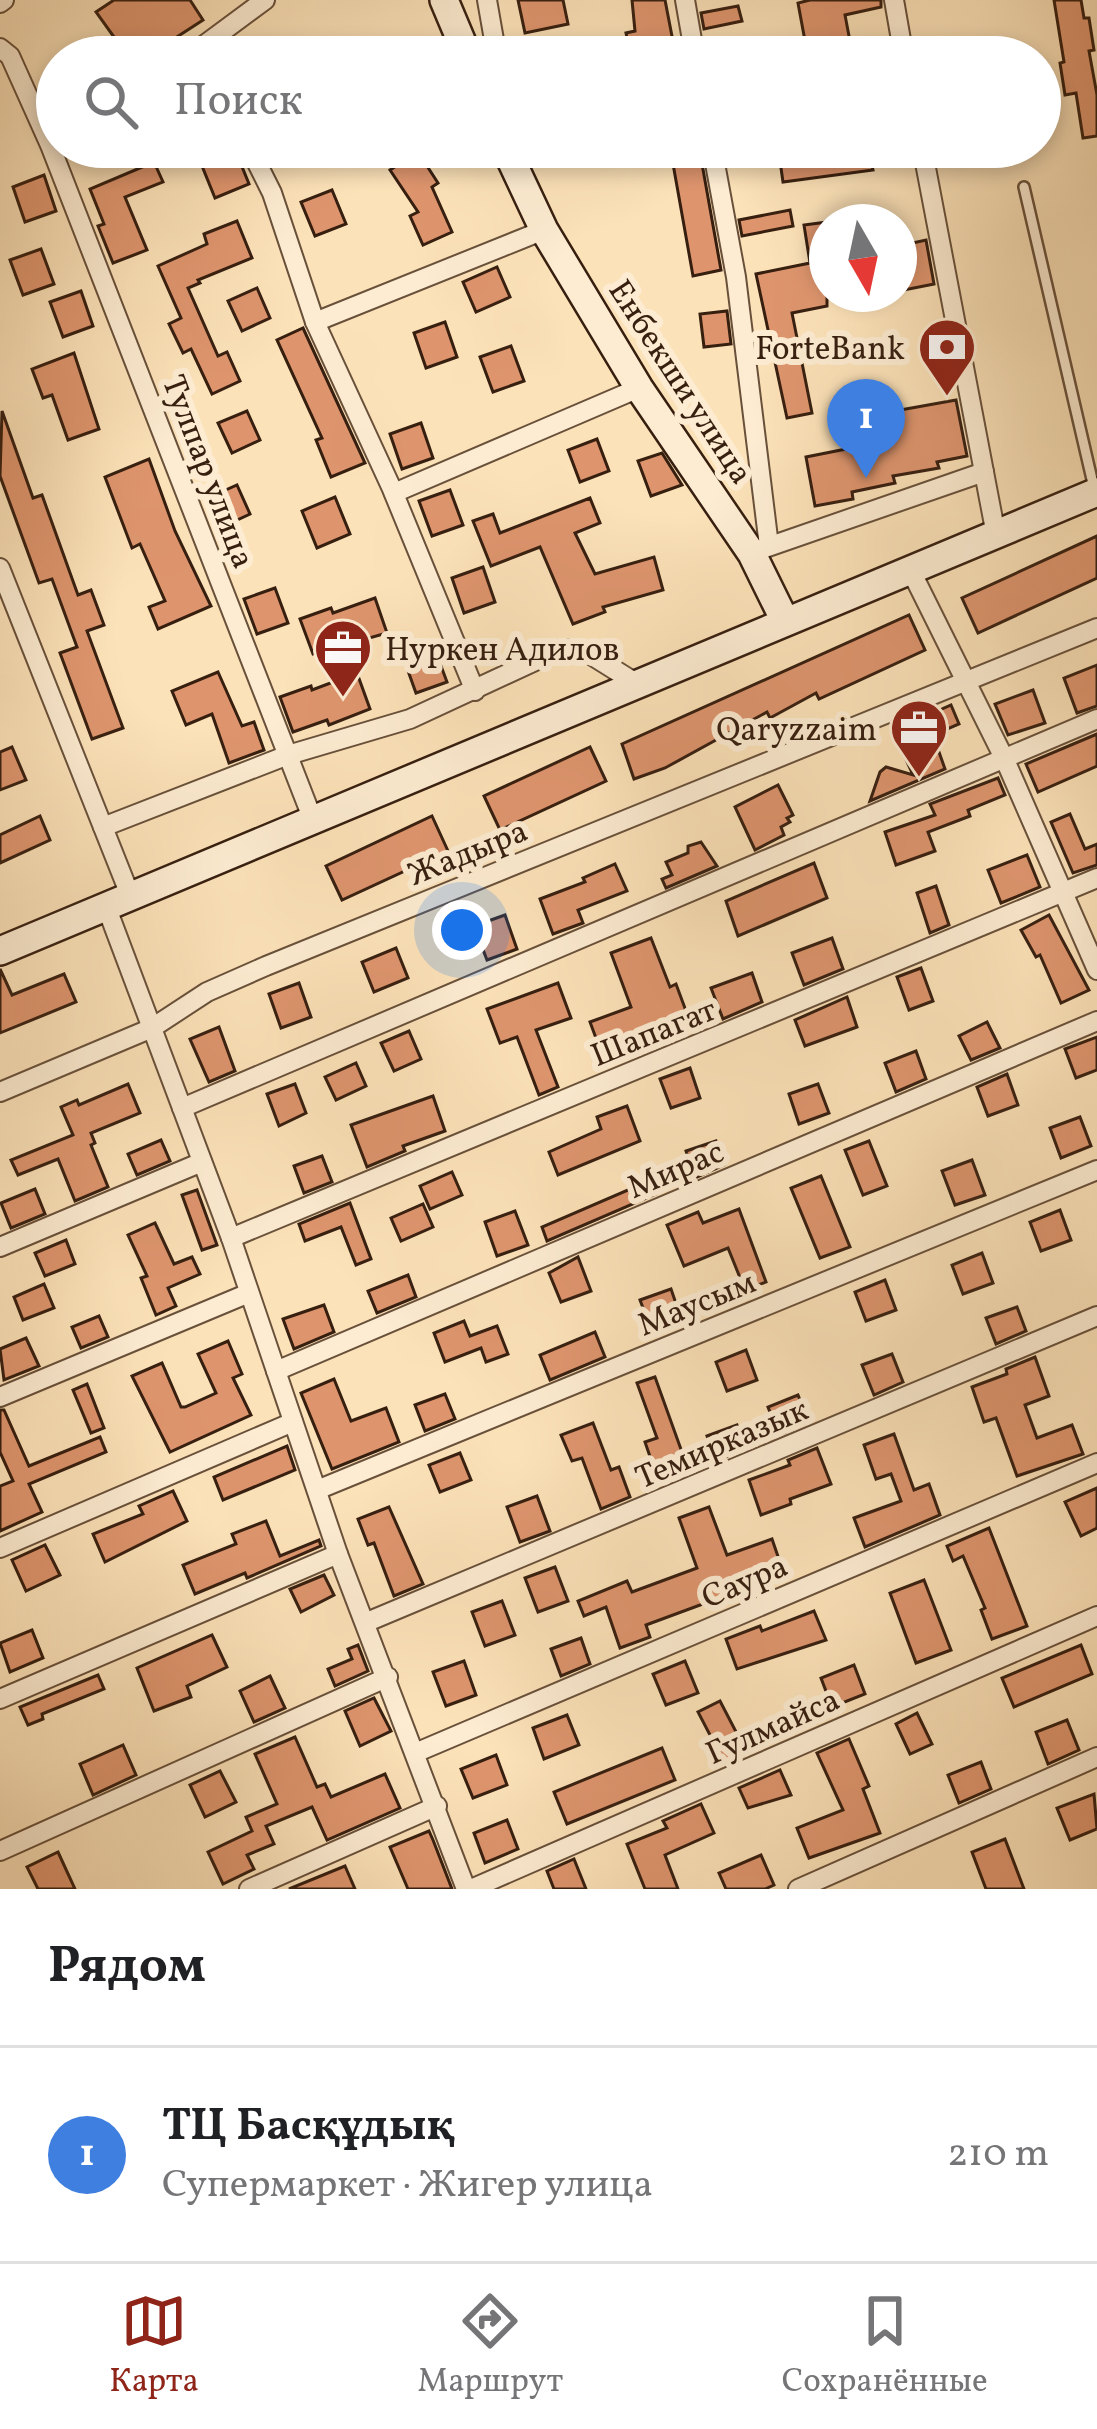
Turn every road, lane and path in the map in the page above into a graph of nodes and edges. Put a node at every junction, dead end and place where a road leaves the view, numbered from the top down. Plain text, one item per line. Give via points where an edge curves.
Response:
1 (266, 0) edge
2 (444, 0) edge
3 (487, 0) edge
4 (685, 0) edge
5 (893, 0) edge
6 (220, 36) edge
7 (459, 36) edge
8 (493, 36) edge
9 (691, 36) edge
10 (900, 36) edge
11 (0, 48) edge
12 (36, 107) edge
13 (64, 168) edge
14 (260, 168) edge
15 (515, 168) edge
16 (716, 168) edge
17 (926, 168) edge
18 (1024, 187) dead end
19 (544, 230) junction
20 (315, 322) junction
21 (639, 388) junction
22 (984, 472) junction
23 (394, 493) junction
24 (1096, 493) edge
25 (996, 535) junction
26 (761, 550) junction
27 (0, 568) edge
28 (911, 571) junction
29 (785, 621) junction
30 (1097, 628) edge
31 (965, 680) junction
32 (639, 685) junction
33 (475, 691) junction
34 (1097, 719) edge
35 (288, 755) junction
36 (1005, 760) junction
37 (313, 820) junction
38 (103, 827) junction
39 (1097, 878) edge
40 (1064, 893) junction
41 (118, 900) junction
42 (0, 951) edge
43 (1097, 970) edge
44 (1097, 1021) edge
45 (152, 1028) junction
46 (0, 1092) edge
47 (182, 1108) junction
48 (202, 1162) junction
49 (1097, 1170) edge
50 (231, 1238) junction
51 (0, 1247) edge
52 (249, 1293) junction
53 (1097, 1316) edge
54 (276, 1371) junction
55 (0, 1397) edge
56 (293, 1422) junction
57 (1097, 1463) edge
58 (317, 1490) junction
59 (0, 1548) edge
60 (338, 1554) junction
61 (1097, 1616) edge
62 (368, 1622) junction
63 (388, 1677) junction
64 (0, 1699) edge
65 (415, 1753) junction
66 (1097, 1757) edge
67 (437, 1806) junction
68 (0, 1850) edge
69 (249, 1889) edge
70 (468, 1889) edge
71 (798, 1889) edge

1 - 6 street
2 - 7 main road
3 - 8 street
4 - 9 street
5 - 10 street
11 - 12 street, Тулпар улица
13 - 35 street, Тулпар улица
14 - 20 street
15 - 19 main road, Енбекши улица
16 - 26 street via 736,277
17 - 22 street
18 - 24 lane
19 - 20 street
19 - 21 main road, Енбекши улица
20 - 23 street
21 - 23 street
21 - 26 main road, Енбекши улица
22 - 25 street
22 - 26 street
23 - 33 street
24 - 25 main road
25 - 28 main road
26 - 29 main road, Енбекши улица
27 - 38 street
28 - 29 main road
28 - 31 street
29 - 32 main road
30 - 31 street, Жадыра
31 - 36 street
31 - 45 street, Жадыра via 266,966
32 - 33 street via 574,646
32 - 37 main road
33 - 35 street
34 - 36 street
35 - 37 street, Тулпар улица
35 - 38 street
36 - 40 street
36 - 47 street
37 - 41 main road
38 - 41 street
39 - 40 street, Шапагат
40 - 43 street
40 - 50 street, Шапагат
41 - 42 main road
41 - 45 street
44 - 54 street, Мирас
45 - 46 street, Жадыра
45 - 47 street
47 - 48 street
48 - 50 street
48 - 51 street
49 - 58 street, Маусым
50 - 52 street
52 - 54 street
52 - 55 street
53 - 62 street, Темирказык
54 - 56 street
56 - 58 street
56 - 59 street
57 - 65 street, Саура
58 - 60 street
60 - 62 street
60 - 64 street
61 - 70 street, Гулмайса
62 - 63 street
63 - 65 street
63 - 68 street
65 - 67 street
66 - 71 street
67 - 69 street
67 - 70 street

